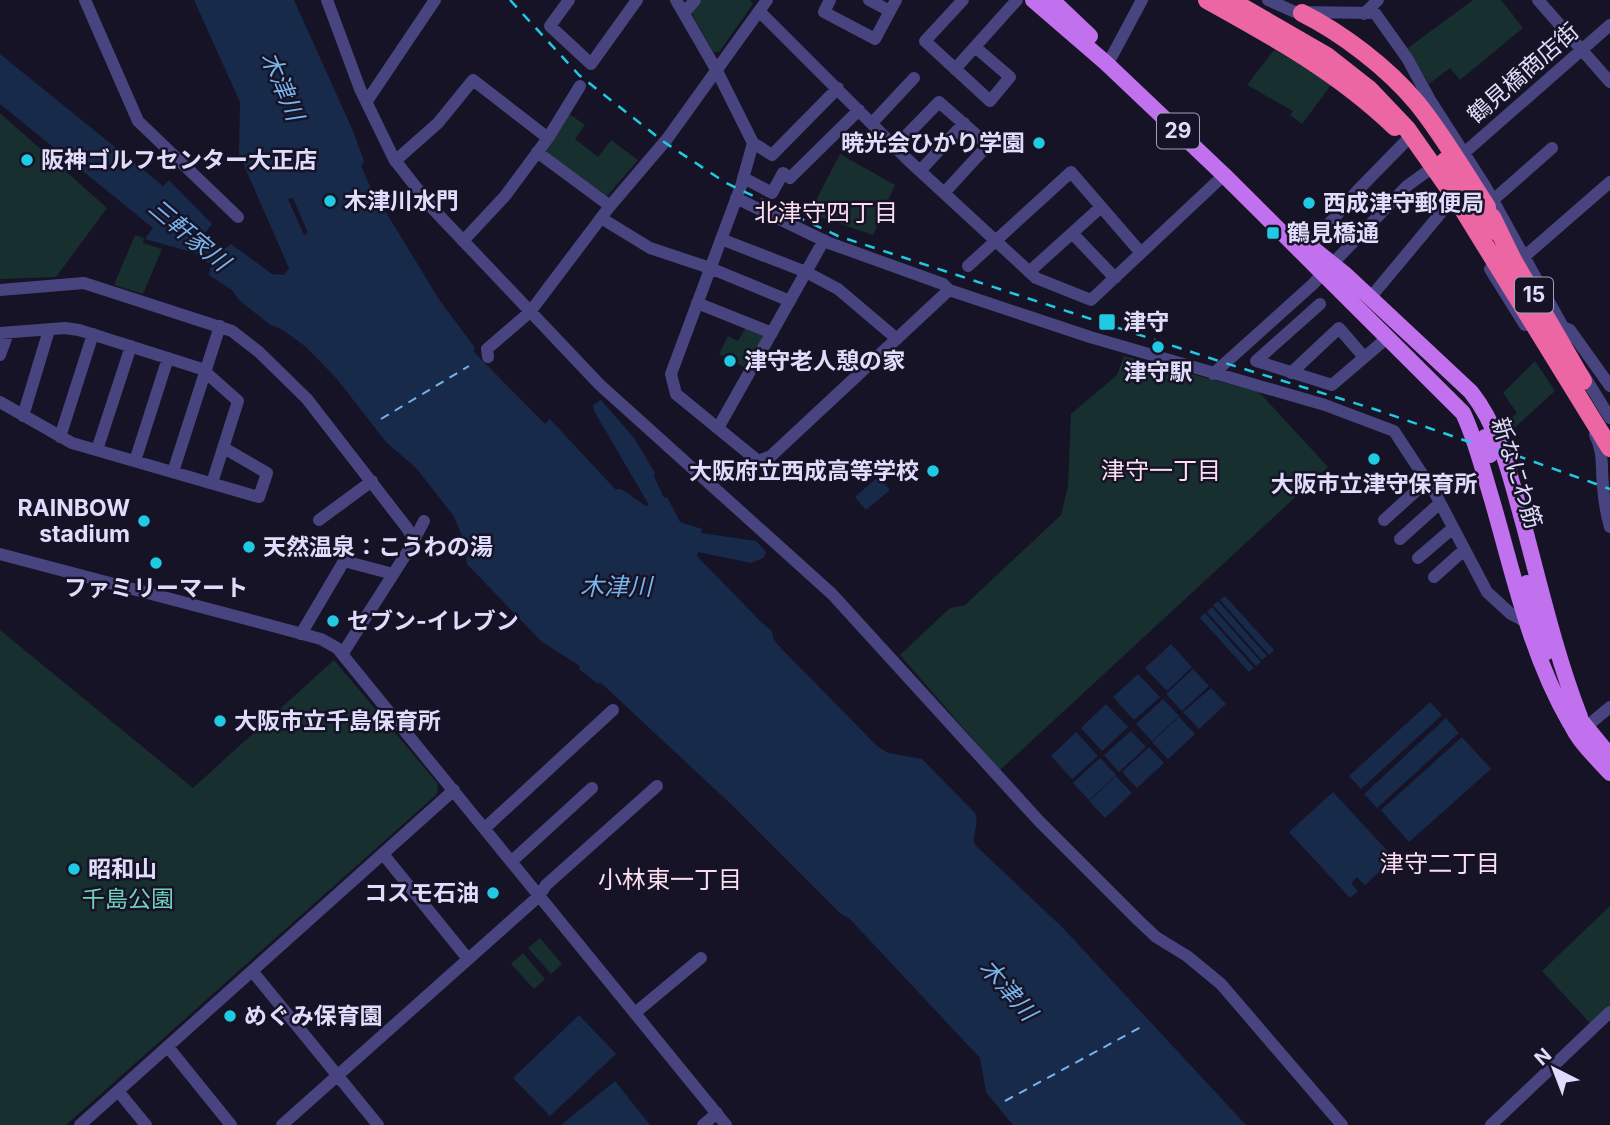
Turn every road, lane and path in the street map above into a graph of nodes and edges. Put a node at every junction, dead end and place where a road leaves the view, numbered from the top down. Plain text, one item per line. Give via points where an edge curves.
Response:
1 (85, 0) edge
2 (327, 0) edge
3 (435, 0) edge
4 (569, 0) edge
5 (637, 0) edge
6 (676, 0) edge
7 (695, 0) edge
8 (767, 0) edge
9 (830, 0) edge
10 (869, 0) edge
11 (963, 0) edge
12 (1017, 0) edge
13 (1032, 0) edge
14 (1052, 0) edge
15 (1142, 0) edge
16 (1195, 0) edge
17 (1207, 0) edge
18 (1230, 0) edge
19 (1255, 0) edge
20 (1268, 0) edge
21 (1538, 0) edge
22 (893, 5) edge
23 (1370, 5) edge
24 (1291, 7) edge
25 (759, 11) junction
26 (684, 13) junction
27 (1610, 25) edge
28 (975, 47) junction
29 (1581, 50) junction
30 (1109, 60) junction
31 (955, 69) junction
32 (717, 71) junction
33 (914, 78) dead end
34 (1610, 82) edge
35 (580, 86) dead end
36 (838, 88) junction
37 (367, 101) junction
38 (859, 110) junction
39 (872, 123) junction
40 (964, 123) junction
41 (548, 138) junction
42 (1405, 142) junction
43 (753, 143) junction
44 (895, 147) junction
45 (1552, 148) dead end
46 (537, 152) junction
47 (1464, 153) junction
48 (395, 161) junction
49 (920, 171) junction
50 (1435, 173) junction
51 (1224, 175) junction
52 (744, 178) junction
53 (1610, 182) edge
54 (944, 193) junction
55 (736, 198) junction
56 (1493, 200) junction
57 (1450, 202) junction
58 (610, 206) junction
59 (1101, 207) junction
60 (238, 217) dead end
61 (601, 218) junction
62 (1072, 233) junction
63 (721, 239) junction
64 (824, 240) junction
65 (463, 241) junction
66 (995, 242) junction
67 (1310, 246) junction
68 (1141, 253) junction
69 (1525, 256) junction
70 (968, 266) dead end
71 (1325, 267) junction
72 (710, 268) junction
73 (806, 272) junction
74 (1029, 272) junction
75 (1115, 278) junction
76 (0, 290) edge
77 (949, 290) junction
78 (1370, 298) junction
79 (790, 301) junction
80 (697, 303) junction
81 (1320, 304) dead end
82 (530, 312) junction
83 (220, 326) junction
84 (1563, 327) junction
85 (49, 330) junction
86 (4, 333) edge
87 (772, 333) junction
88 (93, 334) junction
89 (1387, 338) junction
90 (897, 339) junction
91 (131, 346) junction
92 (1540, 347) junction
93 (0, 355) edge
94 (488, 357) dead end
95 (1364, 357) junction
96 (168, 358) junction
97 (206, 372) junction
98 (1291, 373) junction
99 (1213, 374) junction
100 (1583, 381) junction
101 (1610, 386) edge
102 (0, 402) edge
103 (23, 416) junction
104 (1610, 418) edge
105 (1610, 425) edge
106 (718, 428) junction
107 (60, 438) junction
108 (224, 448) junction
109 (1610, 448) edge
110 (97, 450) junction
111 (135, 461) junction
112 (173, 472) junction
113 (372, 481) junction
114 (1427, 481) junction
115 (212, 483) junction
116 (1440, 503) junction
117 (319, 520) dead end
118 (1384, 520) dead end
119 (424, 521) dead end
120 (1610, 527) edge
121 (1453, 528) junction
122 (1401, 539) dead end
123 (411, 544) junction
124 (1464, 550) junction
125 (0, 554) edge
126 (1418, 558) dead end
127 (393, 574) junction
128 (1434, 577) dead end
129 (1526, 622) junction
130 (300, 634) junction
131 (343, 653) junction
132 (1610, 707) edge
133 (613, 710) dead end
134 (1578, 726) junction
135 (1610, 756) edge
136 (1610, 773) edge
137 (657, 786) dead end
138 (593, 788) dead end
139 (454, 790) junction
140 (485, 828) junction
141 (383, 855) junction
142 (512, 861) junction
143 (539, 895) junction
144 (701, 958) dead end
145 (468, 959) junction
146 (253, 972) junction
147 (1610, 1012) edge
148 (635, 1013) junction
149 (168, 1047) junction
150 (337, 1076) junction
151 (118, 1091) junction
152 (717, 1114) junction
153 (80, 1125) edge
154 (146, 1125) edge
155 (231, 1125) edge
156 (282, 1125) edge
157 (378, 1125) edge
158 (703, 1125) edge
159 (726, 1125) edge
160 (1342, 1125) edge
161 (1490, 1125) edge

1 - 60 street via 138,121
2 - 37 street
3 - 37 street
4 - 5 street via 550,26 591,64
6 - 26 street
7 - 26 street
8 - 25 street
9 - 22 street via 824,12 875,39
10 - 22 street
11 - 31 street via 925,41
12 - 28 street
13 - 30 main road, 新なにわ筋 / 29
14 - 30 main road, 新なにわ筋 / 29
15 - 30 street
16 - 42 street via 1339,80
17 - 50 highway, 15, bridge via 1338,78 1385,118
18 - 50 highway, 15, bridge via 1348,71 1399,119
19 - 100 highway, 15, bridge via 1354,62 1416,121 1468,195
20 - 24 street
21 - 29 street
23 - 24 street
23 - 47 street
24 - 100 highway, 15, bridge via 1323,23 1378,65 1416,102 1487,207
25 - 32 street
25 - 36 street
26 - 32 street
27 - 29 street, 鶴見橋商店街
28 - 31 street
28 - 31 street via 1010,77 990,101
29 - 34 street
29 - 47 street, 鶴見橋商店街
30 - 51 main road, 新なにわ筋 / 29
30 - 67 main road, 新なにわ筋 / 29
32 - 43 street
32 - 58 street
33 - 39 street
35 - 41 street
36 - 38 street
36 - 43 street via 772,155
37 - 48 street
38 - 39 street
38 - 52 street via 790,178 783,173 772,193
39 - 44 street
40 - 44 street via 939,102
40 - 49 street
40 - 54 street via 988,145
41 - 46 street
41 - 48 street via 473,80 438,123
42 - 50 street
42 - 67 street
43 - 52 street
44 - 49 street
45 - 56 street
46 - 58 street
46 - 65 street via 505,196
47 - 56 street
48 - 65 street
49 - 54 street
50 - 57 street
50 - 71 street via 1407,186
50 - 109 highway, 15, bridge
51 - 68 street
51 - 71 main road, 新なにわ筋 / 29
52 - 55 street
53 - 69 street
54 - 66 street
55 - 63 street
55 - 64 street
56 - 69 street
57 - 78 street
57 - 92 street
58 - 61 street
59 - 62 street
59 - 66 street via 1071,172
59 - 68 street
61 - 72 street via 650,248
61 - 82 street
62 - 74 street
62 - 75 street
63 - 72 street
63 - 73 street
64 - 73 street
64 - 77 street
65 - 82 street
66 - 70 street
66 - 74 street
67 - 71 main road, 新なにわ筋 / 29
68 - 75 street
69 - 84 street
71 - 78 main road
71 - 89 main road
71 - 99 street
71 - 134 main road, 新なにわ筋 / 29, bridge via 1472,411 1485,437 1551,669
72 - 79 street
72 - 80 street
73 - 79 street
73 - 90 street via 838,289
74 - 75 street via 1091,300
76 - 83 street via 84,283
77 - 90 street
77 - 99 street
78 - 134 main road via 1471,392 1493,424
79 - 87 street
80 - 87 street
80 - 106 street via 671,374 676,394
81 - 98 street via 1256,361
82 - 94 street via 487,348
82 - 160 street via 600,385 832,594 1039,821 1156,937 1221,984
83 - 97 street
83 - 113 street via 259,352 307,398
84 - 92 street
84 - 101 street via 1570,330
84 - 104 street via 1564,342
85 - 86 street
85 - 88 street
85 - 103 street
86 - 93 street
87 - 106 street
88 - 91 street
88 - 107 street
89 - 95 street
89 - 129 main road via 1467,420
90 - 106 street via 771,456 758,461
91 - 96 street
91 - 110 street
92 - 120 street via 1600,444
95 - 98 street via 1332,385
95 - 98 street via 1339,328
96 - 97 street
96 - 111 street
97 - 108 street via 238,401
97 - 112 street
99 - 114 street via 1325,405 1394,431
100 - 105 highway, 15
102 - 103 street
103 - 107 street
107 - 110 street
108 - 115 street
108 - 115 street via 267,473 259,496
110 - 111 street
111 - 112 street
112 - 115 street
113 - 117 street
113 - 123 street via 407,528
114 - 116 street
114 - 118 street
116 - 121 street
116 - 122 street
119 - 123 street
121 - 124 street
121 - 126 street
123 - 127 street
124 - 128 street
124 - 129 street via 1487,592
125 - 130 street
127 - 130 street via 344,561
127 - 131 street
129 - 134 main road via 1553,694
130 - 131 street via 330,643
131 - 139 street
132 - 134 street
133 - 140 street
134 - 135 main road, 新なにわ筋 / 29
134 - 136 main road, 新なにわ筋 / 29
137 - 143 street
138 - 142 street
139 - 140 street
139 - 141 street
140 - 142 street
141 - 145 street
141 - 146 street
142 - 143 street
143 - 145 street
143 - 148 street
144 - 148 street
145 - 150 street
146 - 149 street
146 - 150 street
147 - 161 street
148 - 152 street
149 - 151 street
149 - 155 street
150 - 156 street
150 - 157 street
151 - 153 street
151 - 154 street
152 - 158 street
152 - 159 street

